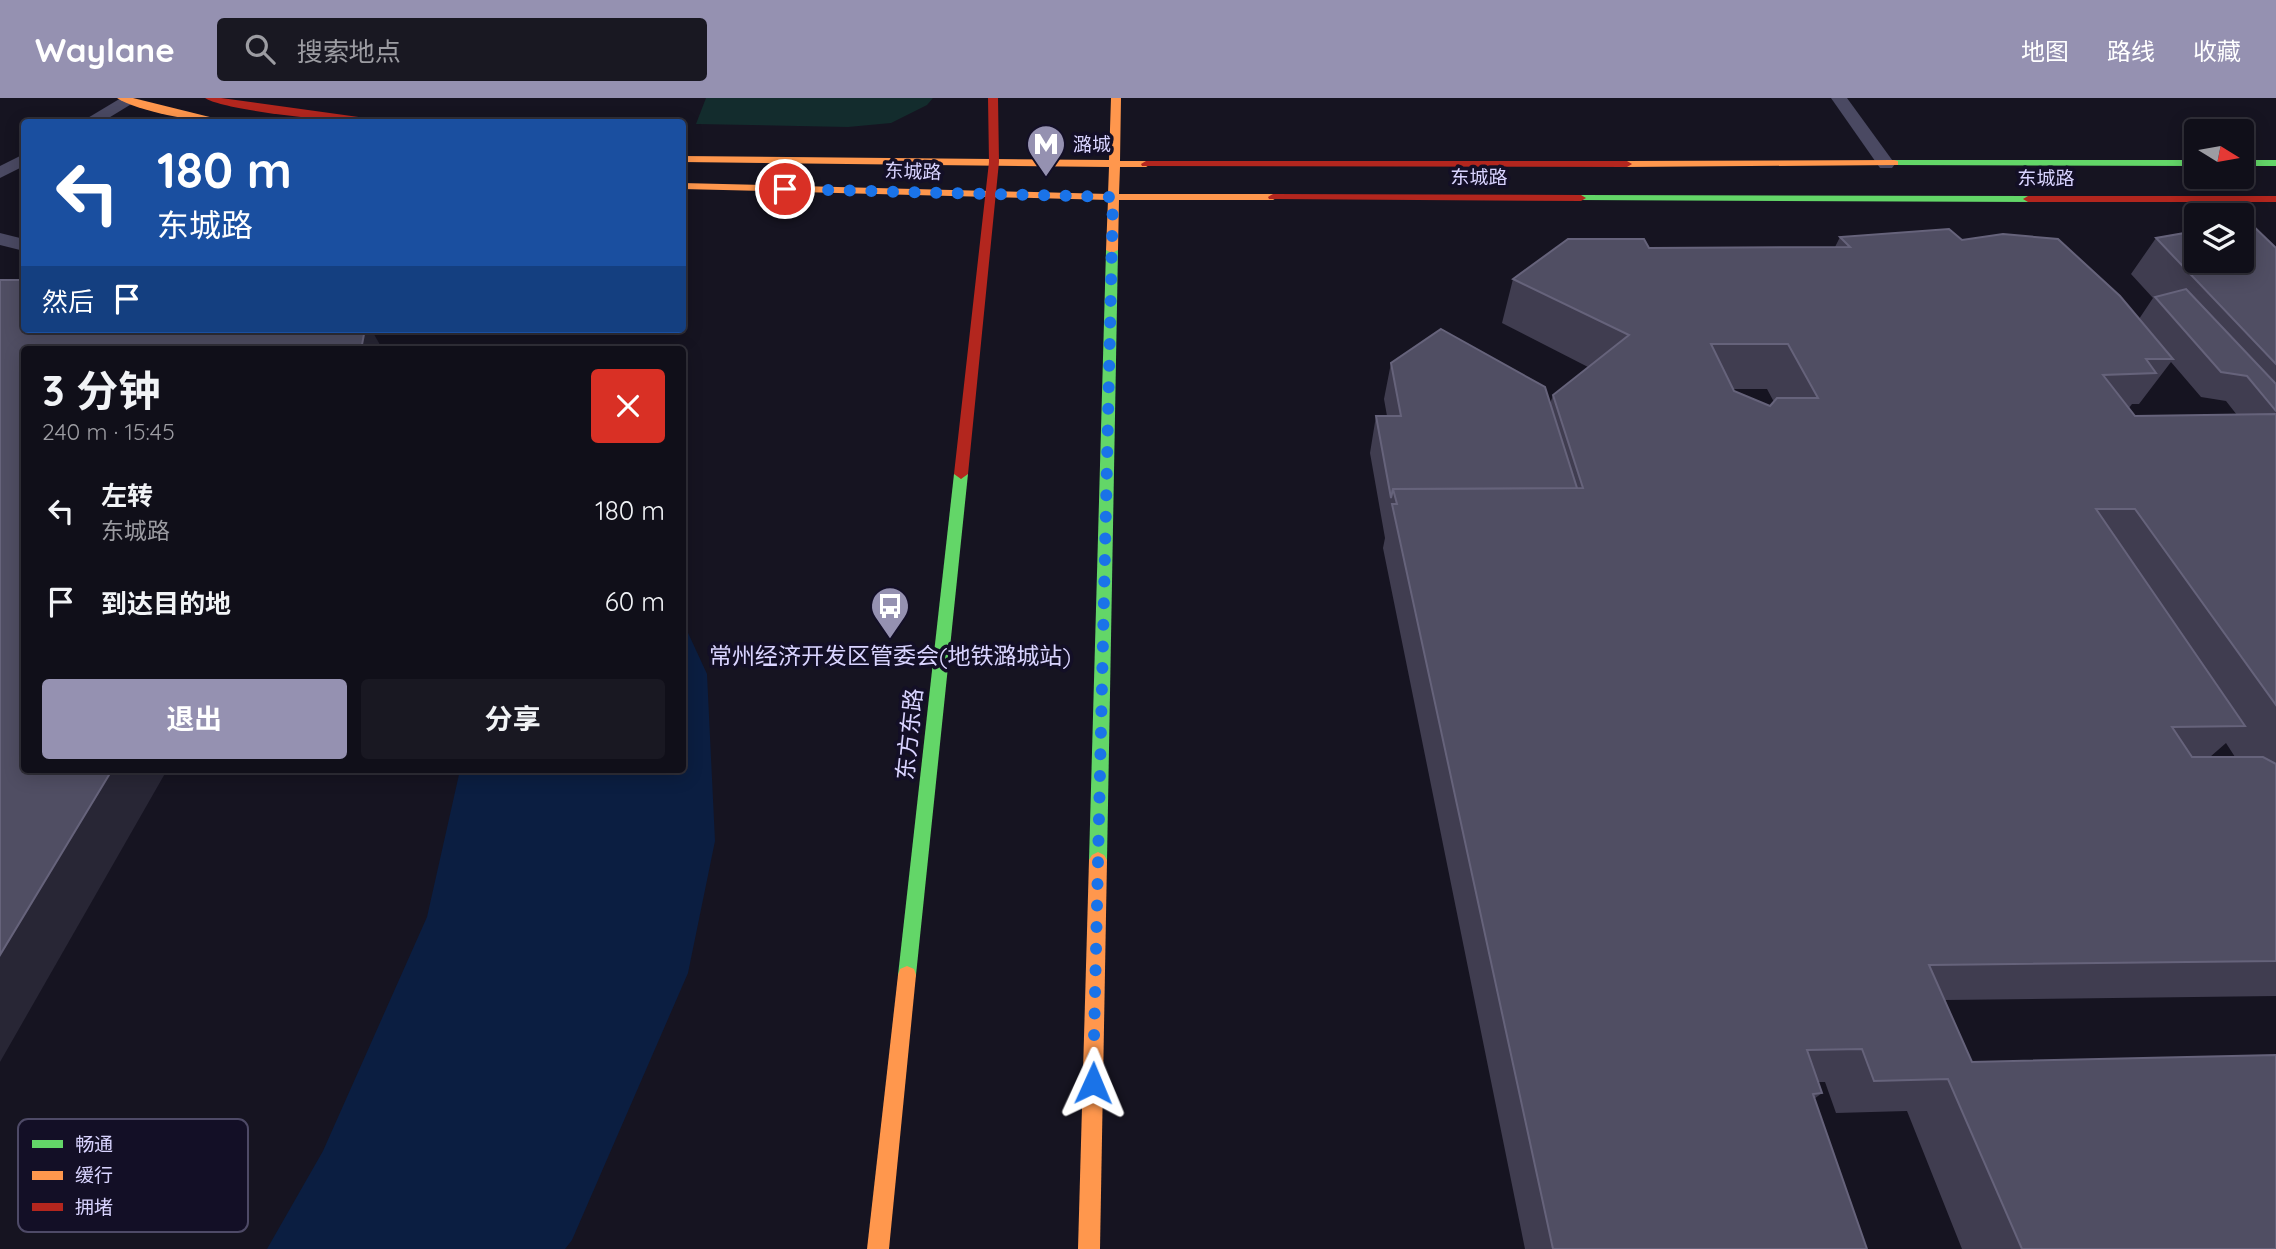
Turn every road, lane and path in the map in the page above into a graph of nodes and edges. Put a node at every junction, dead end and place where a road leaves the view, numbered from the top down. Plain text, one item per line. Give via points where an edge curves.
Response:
1 (210, 98) edge
2 (993, 98) edge
3 (1116, 98) edge
4 (1839, 98) edge
5 (126, 99) edge
6 (95, 119) edge
7 (207, 119) edge
8 (349, 119) edge
9 (686, 159) edge
10 (21, 161) edge
11 (994, 162) junction
12 (2184, 163) edge
13 (2254, 163) edge
14 (2276, 163) edge
15 (1115, 164) junction
16 (1885, 164) junction
17 (0, 173) edge
18 (686, 186) edge
19 (991, 195) junction
20 (1113, 197) junction
21 (2276, 199) edge
22 (0, 239) edge
23 (21, 244) edge
24 (878, 1249) edge
25 (1089, 1249) edge

1 - 8 main road
2 - 11 main road, 东方东路
3 - 15 main road
4 - 16 lane
5 - 6 lane
5 - 7 main road
9 - 11 main road, 东城路
10 - 17 lane
11 - 15 main road, 东城路
11 - 19 main road, 东方东路
12 - 16 main road, 东城路
13 - 14 main road
15 - 16 main road, 东城路
15 - 20 main road
18 - 19 main road, 东城路
19 - 20 main road, 东城路
19 - 24 main road, 东方东路
20 - 21 main road, 东城路
20 - 25 main road
22 - 23 lane

